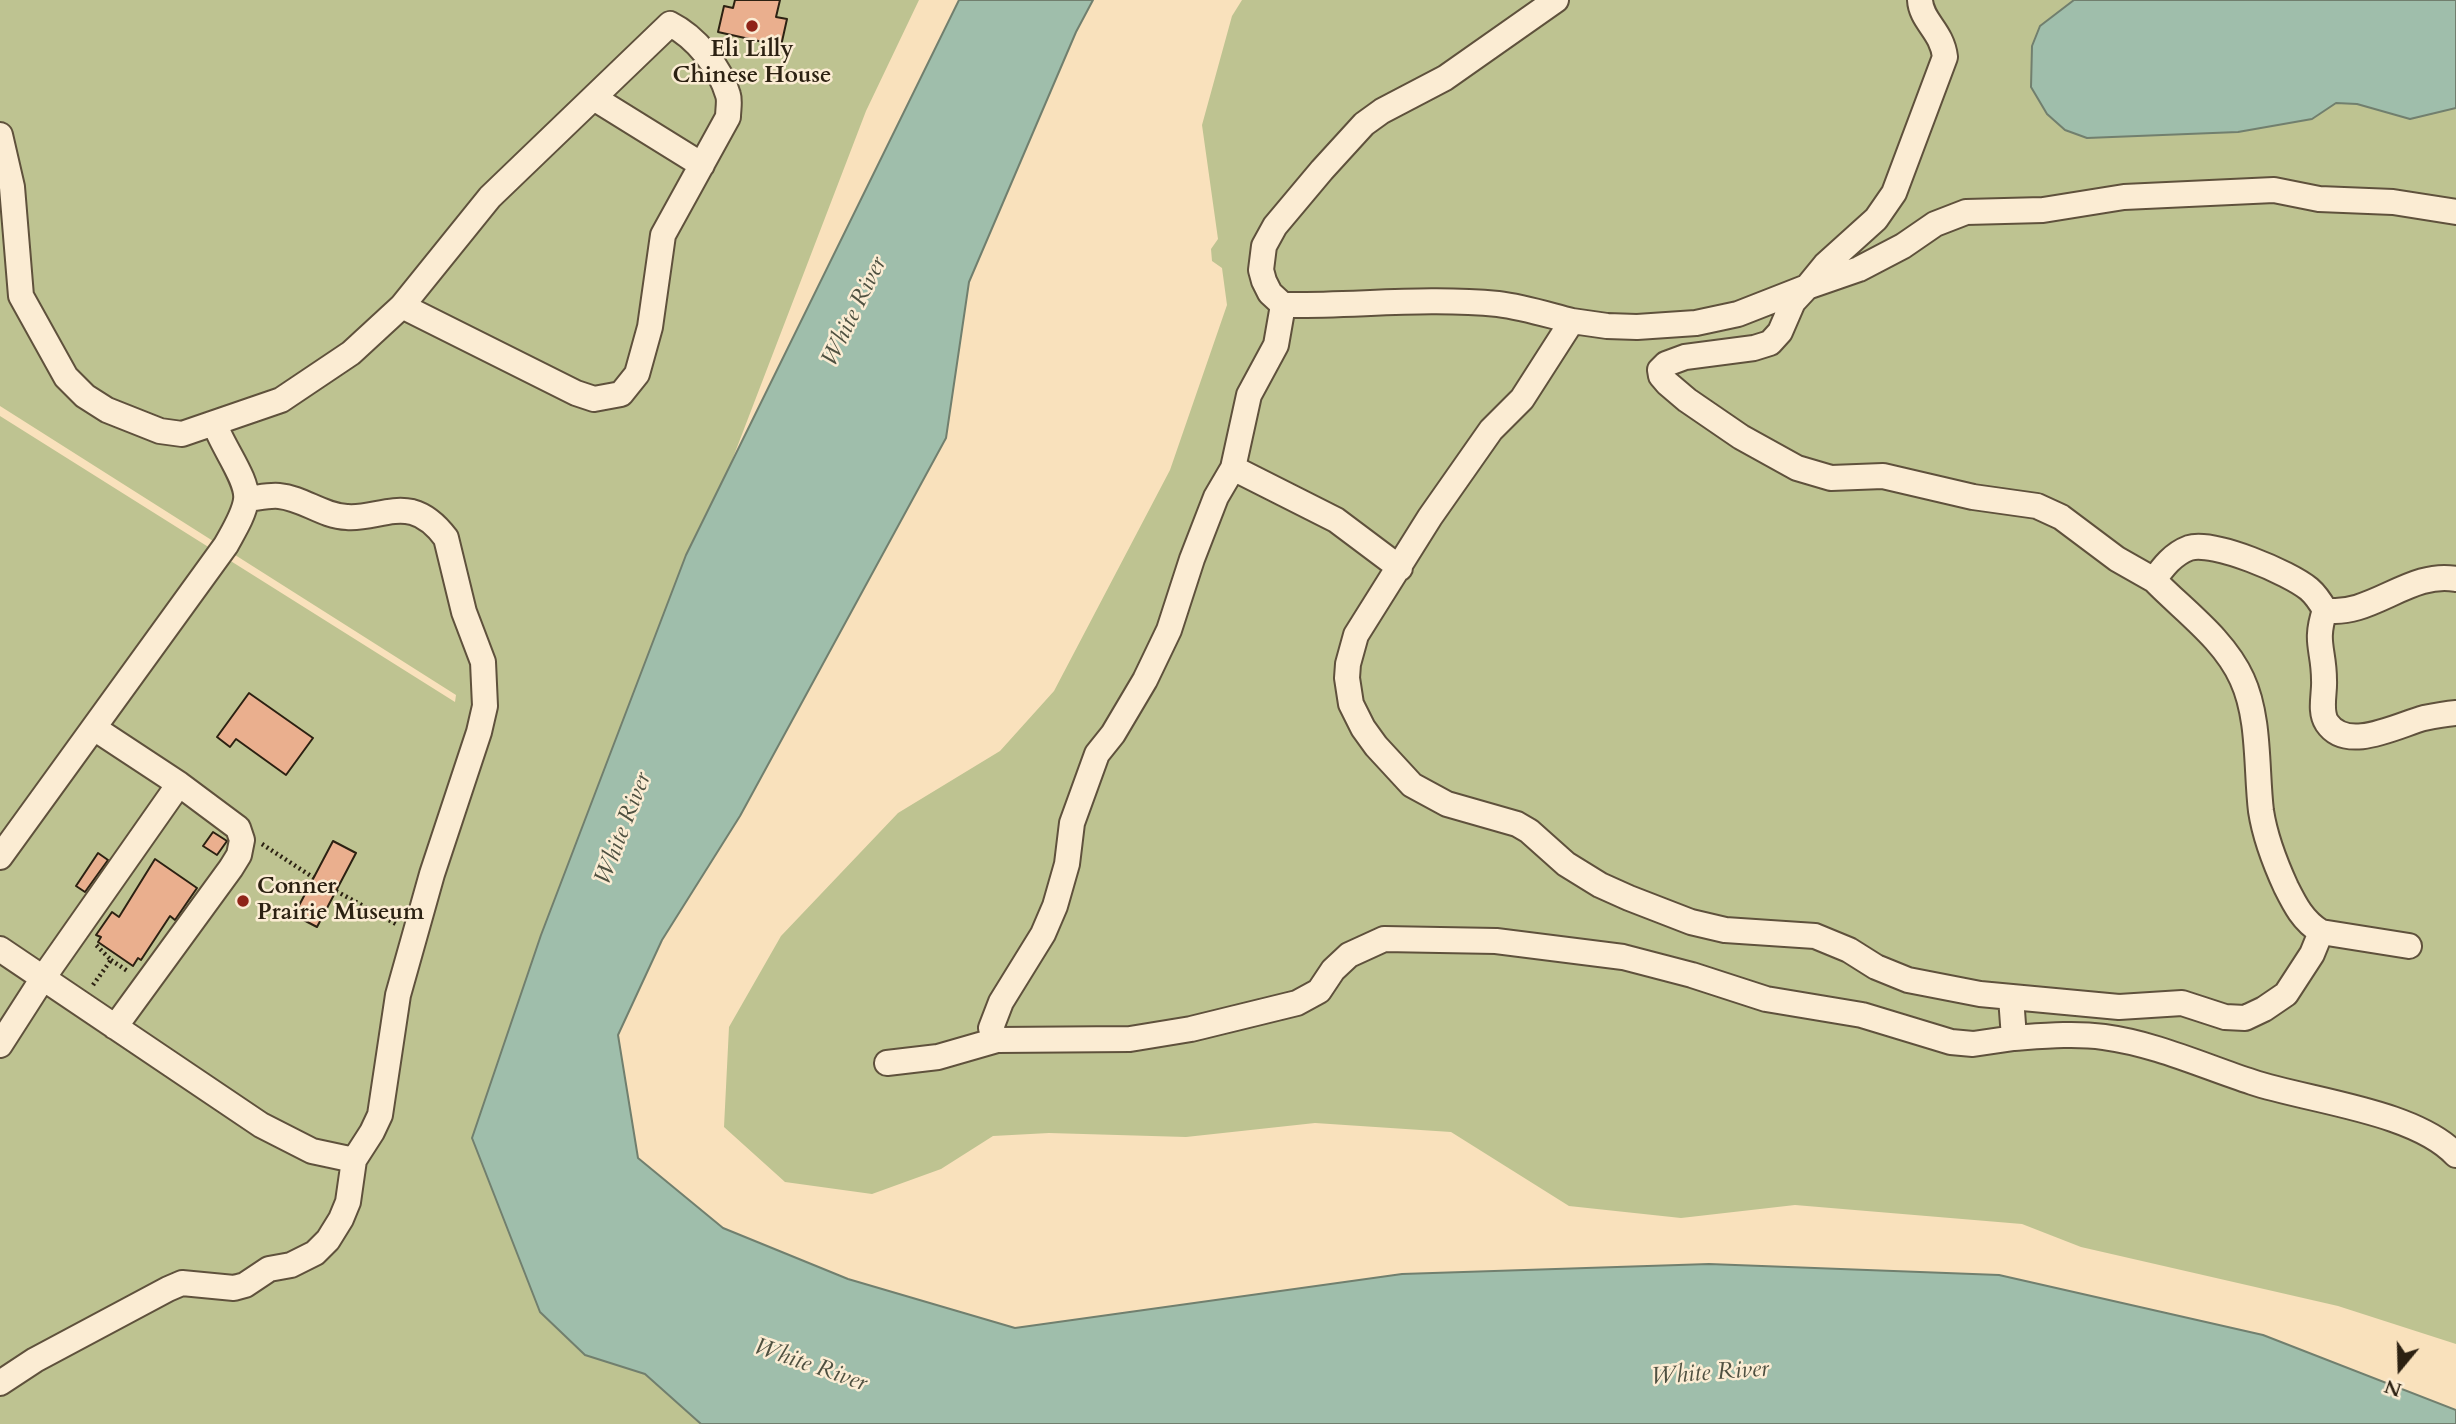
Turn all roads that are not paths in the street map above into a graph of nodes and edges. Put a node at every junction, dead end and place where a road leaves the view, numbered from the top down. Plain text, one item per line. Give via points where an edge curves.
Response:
1 (1556, 0) edge
2 (1920, 0) edge
3 (594, 98) junction
4 (0, 135) edge
5 (702, 165) junction
6 (2456, 212) edge
7 (1807, 288) junction
8 (1283, 305) junction
9 (402, 306) junction
10 (1572, 321) junction
11 (215, 424) junction
12 (1233, 468) junction
13 (246, 499) junction
14 (1400, 568) junction
15 (2456, 579) edge
16 (2154, 580) junction
17 (2325, 610) junction
18 (2456, 713) edge
19 (94, 728) junction
20 (179, 784) junction
21 (0, 857) edge
22 (2321, 932) junction
23 (2409, 946) dead end
24 (0, 949) edge
25 (43, 978) junction
26 (2011, 998) junction
27 (115, 1027) junction
28 (2014, 1038) junction
29 (998, 1040) junction
30 (0, 1045) edge
31 (887, 1063) dead end
32 (2456, 1155) edge
33 (354, 1160) junction
34 (0, 1383) edge

1 - 8 lane via 1445,78 1364,124 1294,200 1268,235 1261,256 1264,281
2 - 7 lane via 1924,15 1942,41 1945,57 1894,193 1875,219
3 - 5 lane
3 - 5 lane via 670,24 683,31 710,59 729,97 728,117
3 - 9 lane via 490,197
4 - 11 lane via 12,187 21,296 65,377 107,410 160,431 182,434
5 - 9 lane via 663,234 650,327 636,374 621,394 594,399 576,393
6 - 7 lane via 2393,202 2319,199 2274,190 2124,197 2031,211 1966,212 1935,224 1859,269
7 - 10 lane via 1738,314 1696,323 1637,327
7 - 16 lane via 1793,302 1770,343 1685,357 1666,364 1661,376 1687,400 1797,468 1831,478 1883,477 2037,506 2061,517
8 - 10 lane via 1464,302
8 - 12 lane via 1276,345 1249,395
9 - 11 lane via 351,353 281,400
10 - 14 lane via 1522,399 1491,430 1430,517
11 - 13 lane
12 - 14 lane via 1336,520
12 - 29 lane via 1216,497 1145,680 1097,754 1072,823 1055,906 991,1028
13 - 19 lane via 226,545
13 - 33 lane via 279,496 349,518 398,510 426,517 446,538 464,612 483,662 485,706 398,995 380,1115
14 - 26 lane via 1356,635 1348,678 1351,704 1363,728 1412,785 1447,804 1517,824 1600,885 1691,922 1725,930 1815,936 1908,980
15 - 17 lane via 2426,581 2344,611
16 - 17 lane via 2179,554 2195,547 2215,547 2298,581
16 - 22 lane via 2226,654 2244,682 2258,747 2262,814 2277,869 2300,912
17 - 18 lane via 2318,632 2325,677 2323,714 2334,730 2358,737 2374,735
19 - 20 lane
19 - 21 lane
20 - 25 lane
20 - 27 lane via 238,828 242,840 239,855
22 - 23 lane
22 - 26 lane via 2286,994 2245,1018 2225,1017 2182,1003 2119,1007
24 - 25 lane
25 - 27 lane
25 - 30 lane
26 - 28 lane
27 - 33 lane via 261,1125 312,1151
28 - 29 lane via 1951,1042 1862,1015 1766,999 1623,957 1496,941 1384,939 1349,955 1319,991 1297,1003 1130,1039
28 - 32 lane via 2091,1036 2155,1048 2255,1083 2418,1129
29 - 31 lane via 938,1057
33 - 34 lane via 341,1219 315,1253 269,1269 234,1288 182,1283 34,1360

